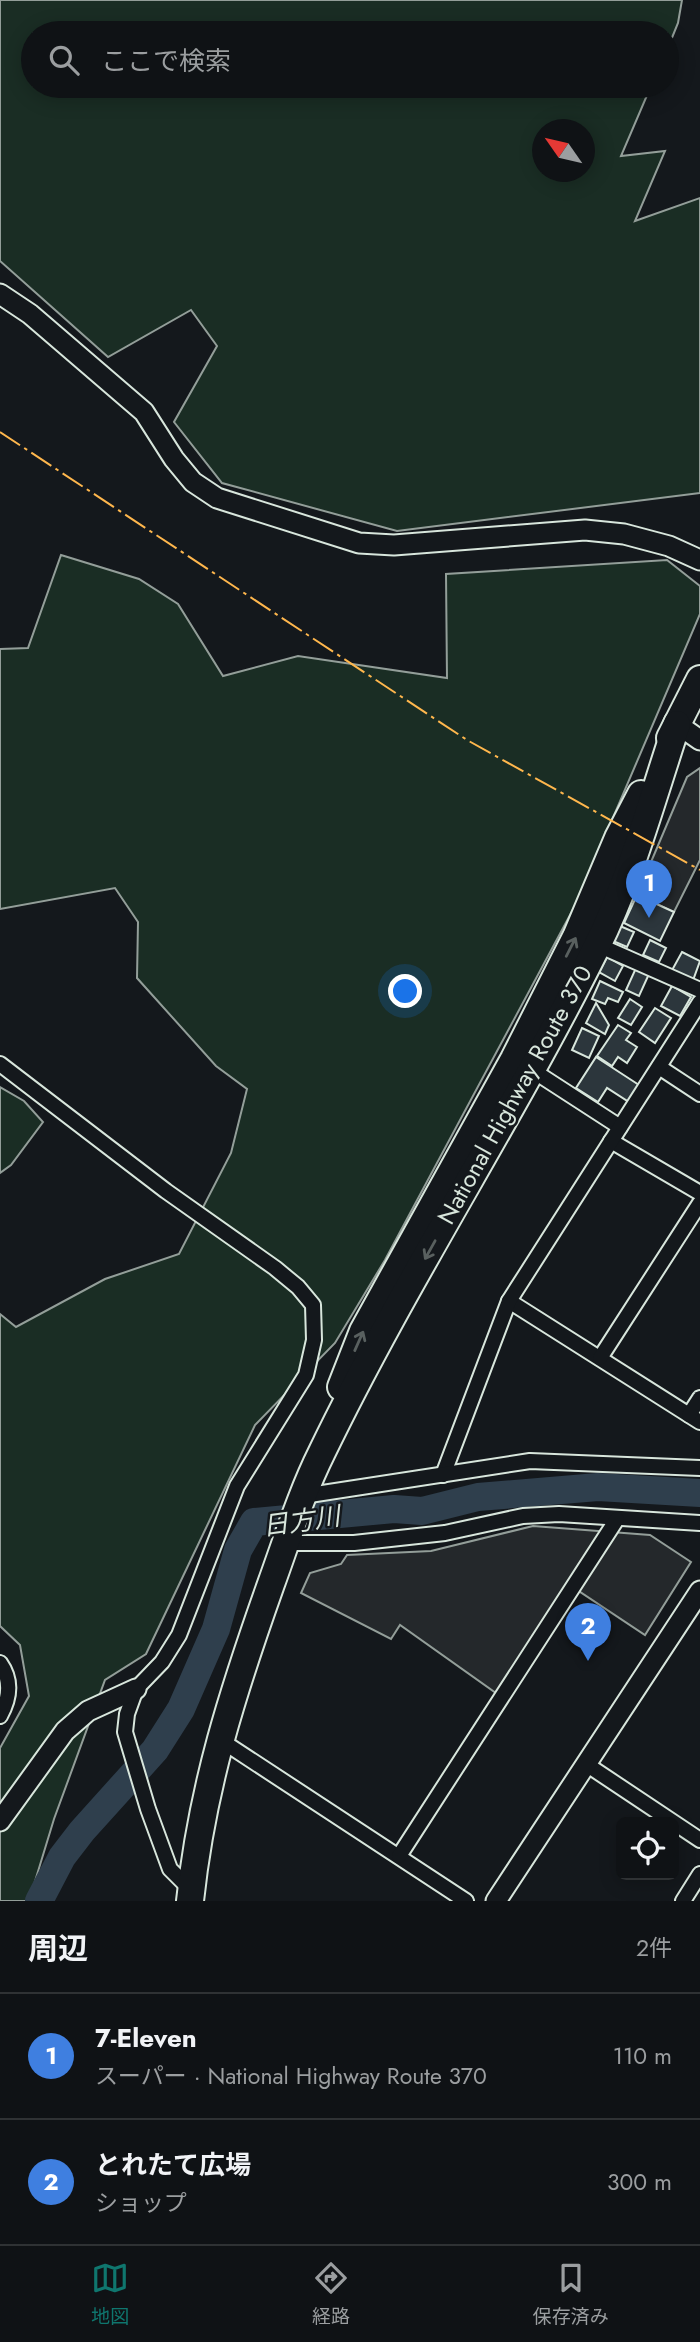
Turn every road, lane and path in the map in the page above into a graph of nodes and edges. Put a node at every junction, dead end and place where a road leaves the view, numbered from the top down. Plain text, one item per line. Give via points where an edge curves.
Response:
1 (0, 294) edge
2 (700, 560) edge
3 (700, 679) edge
4 (677, 724) junction
5 (700, 740) edge
6 (598, 945) junction
7 (700, 990) edge
8 (700, 1002) edge
9 (0, 1065) edge
10 (659, 1067) junction
11 (532, 1070) junction
12 (700, 1094) edge
13 (620, 1127) junction
14 (611, 1142) junction
15 (700, 1194) edge
16 (700, 1203) edge
17 (509, 1301) junction
18 (600, 1358) junction
19 (700, 1398) edge
20 (694, 1418) edge
21 (321, 1452) junction
22 (700, 1468) edge
23 (443, 1475) junction
24 (302, 1500) junction
25 (617, 1519) junction
26 (700, 1523) edge
27 (287, 1541) junction
28 (700, 1591) edge
29 (0, 1663) edge
30 (136, 1689) junction
31 (0, 1716) edge
32 (218, 1739) junction
33 (586, 1764) junction
34 (0, 1821) edge
35 (700, 1840) edge
36 (399, 1856) junction
37 (700, 1874) edge
38 (191, 1896) edge
39 (466, 1901) edge
40 (496, 1901) edge
41 (682, 1901) edge

1 - 2 street via 30,314 144,412 193,482 217,498 359,542 394,545 585,530 624,534
3 - 4 highway, National Highway Route 370
4 - 5 street
4 - 6 highway, National Highway Route 370
21 -> 4 highway, National Highway Route 370 via 363,1331 520,1046
6 - 7 street
6 - 11 highway, National Highway Route 370
8 - 10 street
9 - 30 street via 275,1268 313,1306 314,1339 306,1375 237,1486 178,1635 162,1662
10 - 12 street
10 - 13 street
11 - 13 street
11 -> 21 highway, National Highway Route 370
13 - 14 street
14 - 15 street
14 - 17 street
16 - 18 street
17 - 18 street
17 - 23 street
18 - 20 street
19 - 20 street
21 - 24 highway, National Highway Route 370
22 - 23 street via 530,1461
23 - 24 street
24 - 27 highway, National Highway Route 370
25 - 26 street
25 - 27 street via 523,1516 445,1533 354,1543
25 - 36 street
27 - 32 highway, National Highway Route 370
28 - 33 street
29 - 31 street via 7,1673 9,1700
30 - 34 street via 88,1711 65,1731
30 - 38 street via 125,1732 170,1869
32 - 36 street
32 - 38 highway, National Highway Route 370
33 - 35 street
33 - 40 street
36 - 39 street
37 - 41 street

